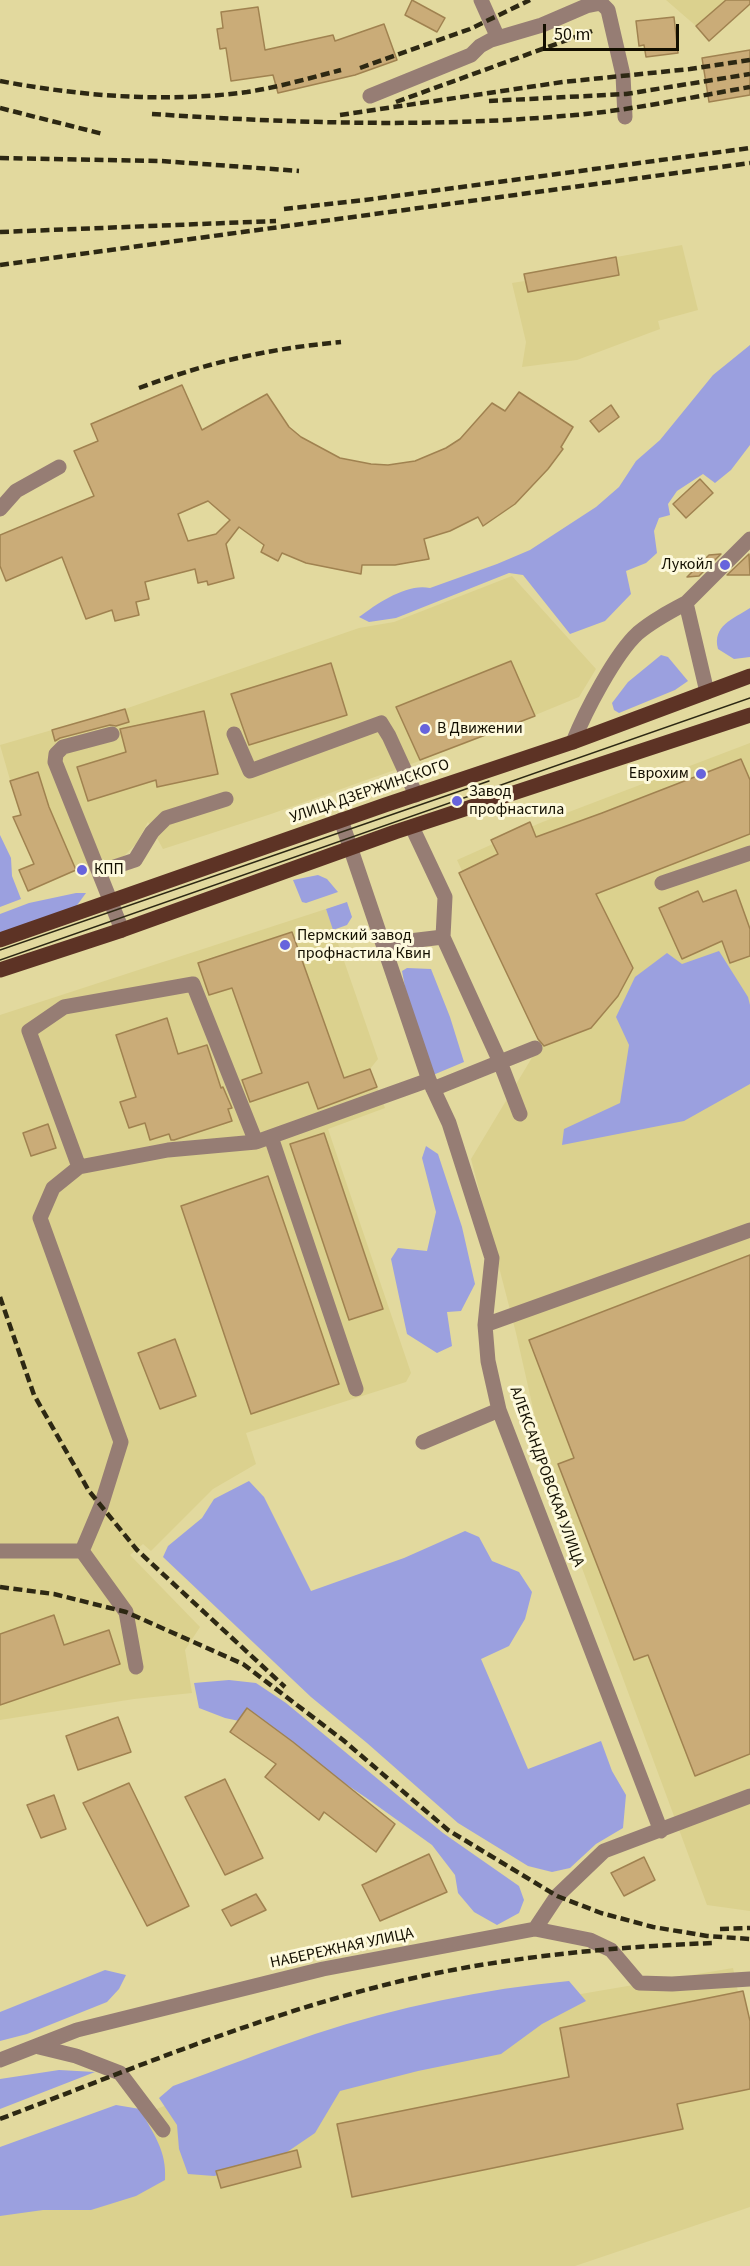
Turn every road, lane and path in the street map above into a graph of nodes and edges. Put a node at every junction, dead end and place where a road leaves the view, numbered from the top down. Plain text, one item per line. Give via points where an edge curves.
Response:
1 (481, 0) edge
2 (498, 38) junction
3 (370, 96) dead end
4 (625, 117) dead end
5 (59, 467) dead end
6 (0, 509) edge
7 (750, 539) edge
8 (686, 603) junction
9 (750, 676) edge
10 (707, 692) junction
11 (750, 715) edge
12 (112, 734) dead end
13 (234, 734) dead end
14 (573, 742) junction
15 (416, 795) junction
16 (226, 799) dead end
17 (341, 820) junction
18 (412, 827) junction
19 (352, 848) junction
20 (750, 853) edge
21 (99, 872) junction
22 (662, 883) dead end
23 (111, 900) junction
24 (122, 930) junction
25 (443, 937) junction
26 (0, 940) edge
27 (384, 944) junction
28 (0, 970) edge
29 (535, 1047) dead end
30 (500, 1062) junction
31 (431, 1084) junction
32 (520, 1114) dead end
33 (271, 1137) junction
34 (256, 1142) junction
35 (79, 1167) junction
36 (750, 1230) edge
37 (485, 1325) junction
38 (356, 1389) dead end
39 (499, 1410) junction
40 (423, 1442) dead end
41 (0, 1551) edge
42 (82, 1551) junction
43 (136, 1667) dead end
44 (750, 1796) edge
45 (661, 1831) junction
46 (535, 1929) junction
47 (750, 1979) edge
48 (39, 2047) junction
49 (0, 2060) edge
50 (163, 2130) dead end

1 - 2 street
2 - 3 street via 471,55
2 - 4 street via 601,3 608,10 623,75
5 - 6 street via 16,491
7 - 8 street
8 - 10 street
8 - 14 street via 653,622 623,650
9 - 10 main road, УЛИЦА ДЗЕРЖИНСКОГО
10 - 14 main road, УЛИЦА ДЗЕРЖИНСКОГО
11 - 18 main road
12 - 21 street via 63,747 55,758
13 - 15 street via 250,771 381,723
14 - 15 main road, УЛИЦА ДЗЕРЖИНСКОГО
15 - 17 main road, УЛИЦА ДЗЕРЖИНСКОГО
16 - 21 street via 166,818 135,860
17 - 19 street, АЛЕКСАНДРОВСКАЯ УЛИЦА
17 - 23 main road, УЛИЦА ДЗЕРЖИНСКОГО
18 - 19 main road
18 - 25 street via 445,897
19 - 24 main road
19 - 27 street, АЛЕКСАНДРОВСКАЯ УЛИЦА
20 - 22 street
21 - 23 street
23 - 24 street
23 - 26 main road, УЛИЦА ДЗЕРЖИНСКОГО
24 - 28 main road
25 - 27 street
25 - 30 street
27 - 31 street, АЛЕКСАНДРОВСКАЯ УЛИЦА
29 - 30 street
30 - 31 street
30 - 32 street
31 - 33 street
31 - 37 street, АЛЕКСАНДРОВСКАЯ УЛИЦА via 449,1123 492,1258
33 - 34 street
33 - 38 street
34 - 35 street via 168,1150
34 - 35 street via 193,984 64,1006 29,1031
35 - 42 street via 53,1188 40,1218 122,1442
36 - 37 street
37 - 39 street, АЛЕКСАНДРОВСКАЯ УЛИЦА
39 - 40 street
39 - 45 street, АЛЕКСАНДРОВСКАЯ УЛИЦА
41 - 42 street
42 - 43 street via 126,1612
44 - 45 street
45 - 46 street via 604,1851 557,1896
46 - 47 street via 590,1940 611,1950 639,1983
46 - 48 street, НАБЕРЕЖНАЯ УЛИЦА via 323,1969 77,2030
48 - 49 street, НАБЕРЕЖНАЯ УЛИЦА
48 - 50 street via 120,2073

